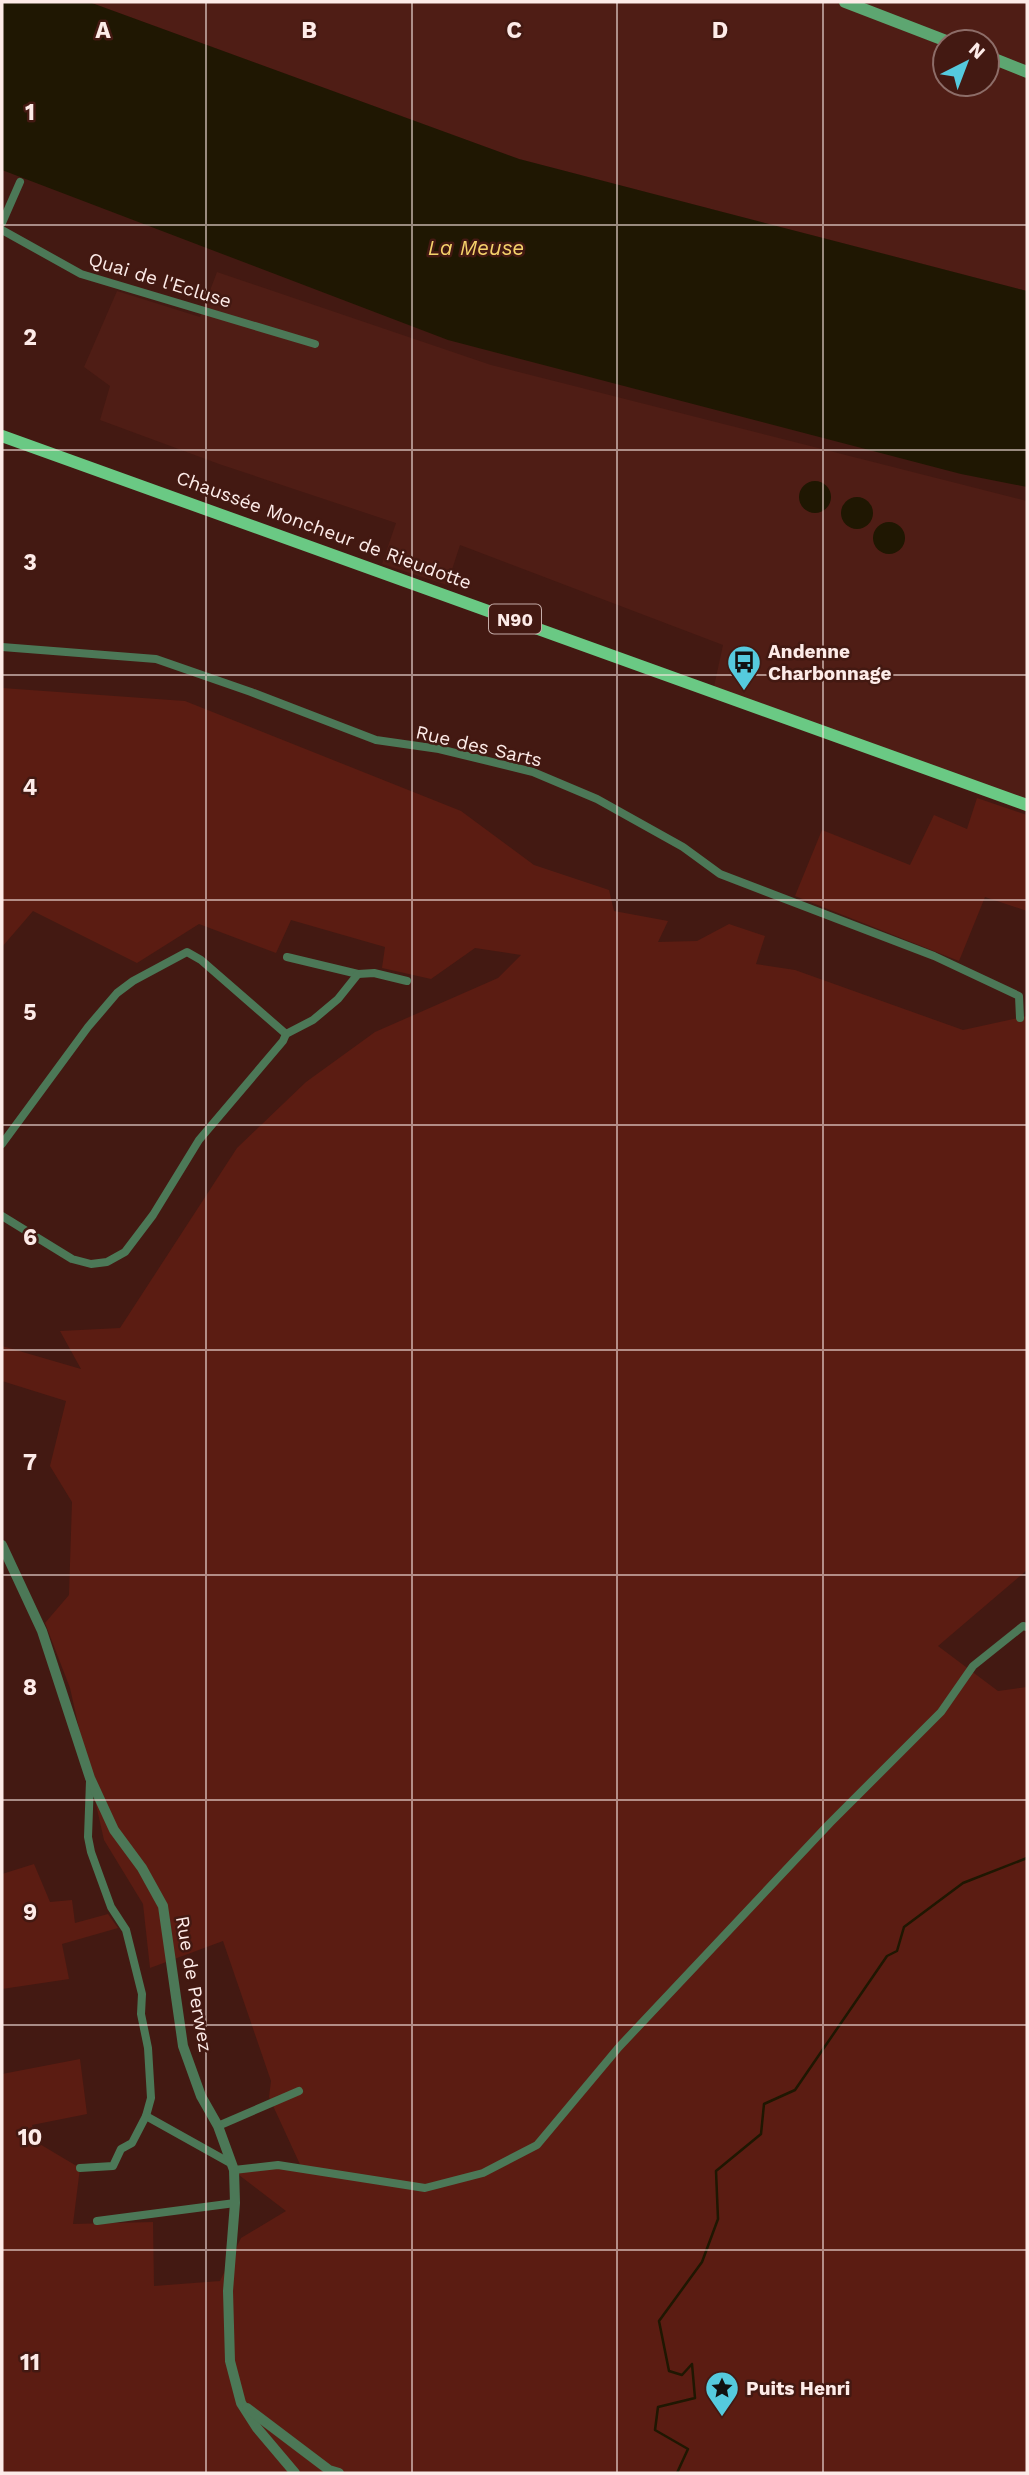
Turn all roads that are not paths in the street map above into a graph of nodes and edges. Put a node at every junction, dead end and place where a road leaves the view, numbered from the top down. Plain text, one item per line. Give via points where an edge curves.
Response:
1 (845, 2) edge
2 (931, 35) edge
3 (1001, 62) edge
4 (1027, 72) edge
5 (20, 182) dead end
6 (2, 223) edge
7 (2, 230) edge
8 (315, 344) dead end
9 (2, 436) edge
10 (2, 647) edge
11 (1027, 805) edge
12 (287, 957) dead end
13 (359, 974) junction
14 (407, 981) dead end
15 (1020, 1018) dead end
16 (286, 1034) junction
17 (2, 1143) edge
18 (2, 1216) edge
19 (2, 1545) edge
20 (1027, 1628) edge
21 (90, 1778) junction
22 (299, 2091) dead end
23 (146, 2116) junction
24 (218, 2126) junction
25 (233, 2167) junction
26 (80, 2168) dead end
27 (235, 2203) junction
28 (97, 2221) dead end
29 (241, 2403) junction
30 (295, 2473) edge
31 (338, 2473) edge

1 - 2 main road
3 - 4 main road
5 - 6 street
7 - 8 street, Quai de l'Ecluse via 81,274
9 - 11 main road, Chaussée Moncheur de Rieudotte / N90
10 - 15 street, Rue des Sarts via 156,659 376,740 439,749 533,772 597,799 720,874 934,956 1019,996
12 - 13 street
13 - 14 street
13 - 16 street via 330,1006
16 - 17 street via 187,952 117,993
16 - 18 street via 199,1140 125,1252 107,1262 72,1259
19 - 21 street, Rue de Perwez via 41,1631
20 - 25 street via 1023,1626 973,1666 941,1712 619,2047 537,2145 483,2174 425,2188 278,2165
21 - 23 street, Rue de Perwez via 91,1852 111,1907 126,1930 142,1994 151,2098
21 - 24 street, Rue de Perwez via 114,1830 163,1906 183,2046 201,2096
22 - 24 street
23 - 25 street
23 - 26 street, Rue de Perwez via 113,2166
24 - 25 street, Rue de Perwez
25 - 27 street, Rue de Perwez
27 - 28 street
27 - 29 street, Rue de Perwez via 228,2291 230,2361
29 - 30 street, Rue de Perwez
29 - 31 street

